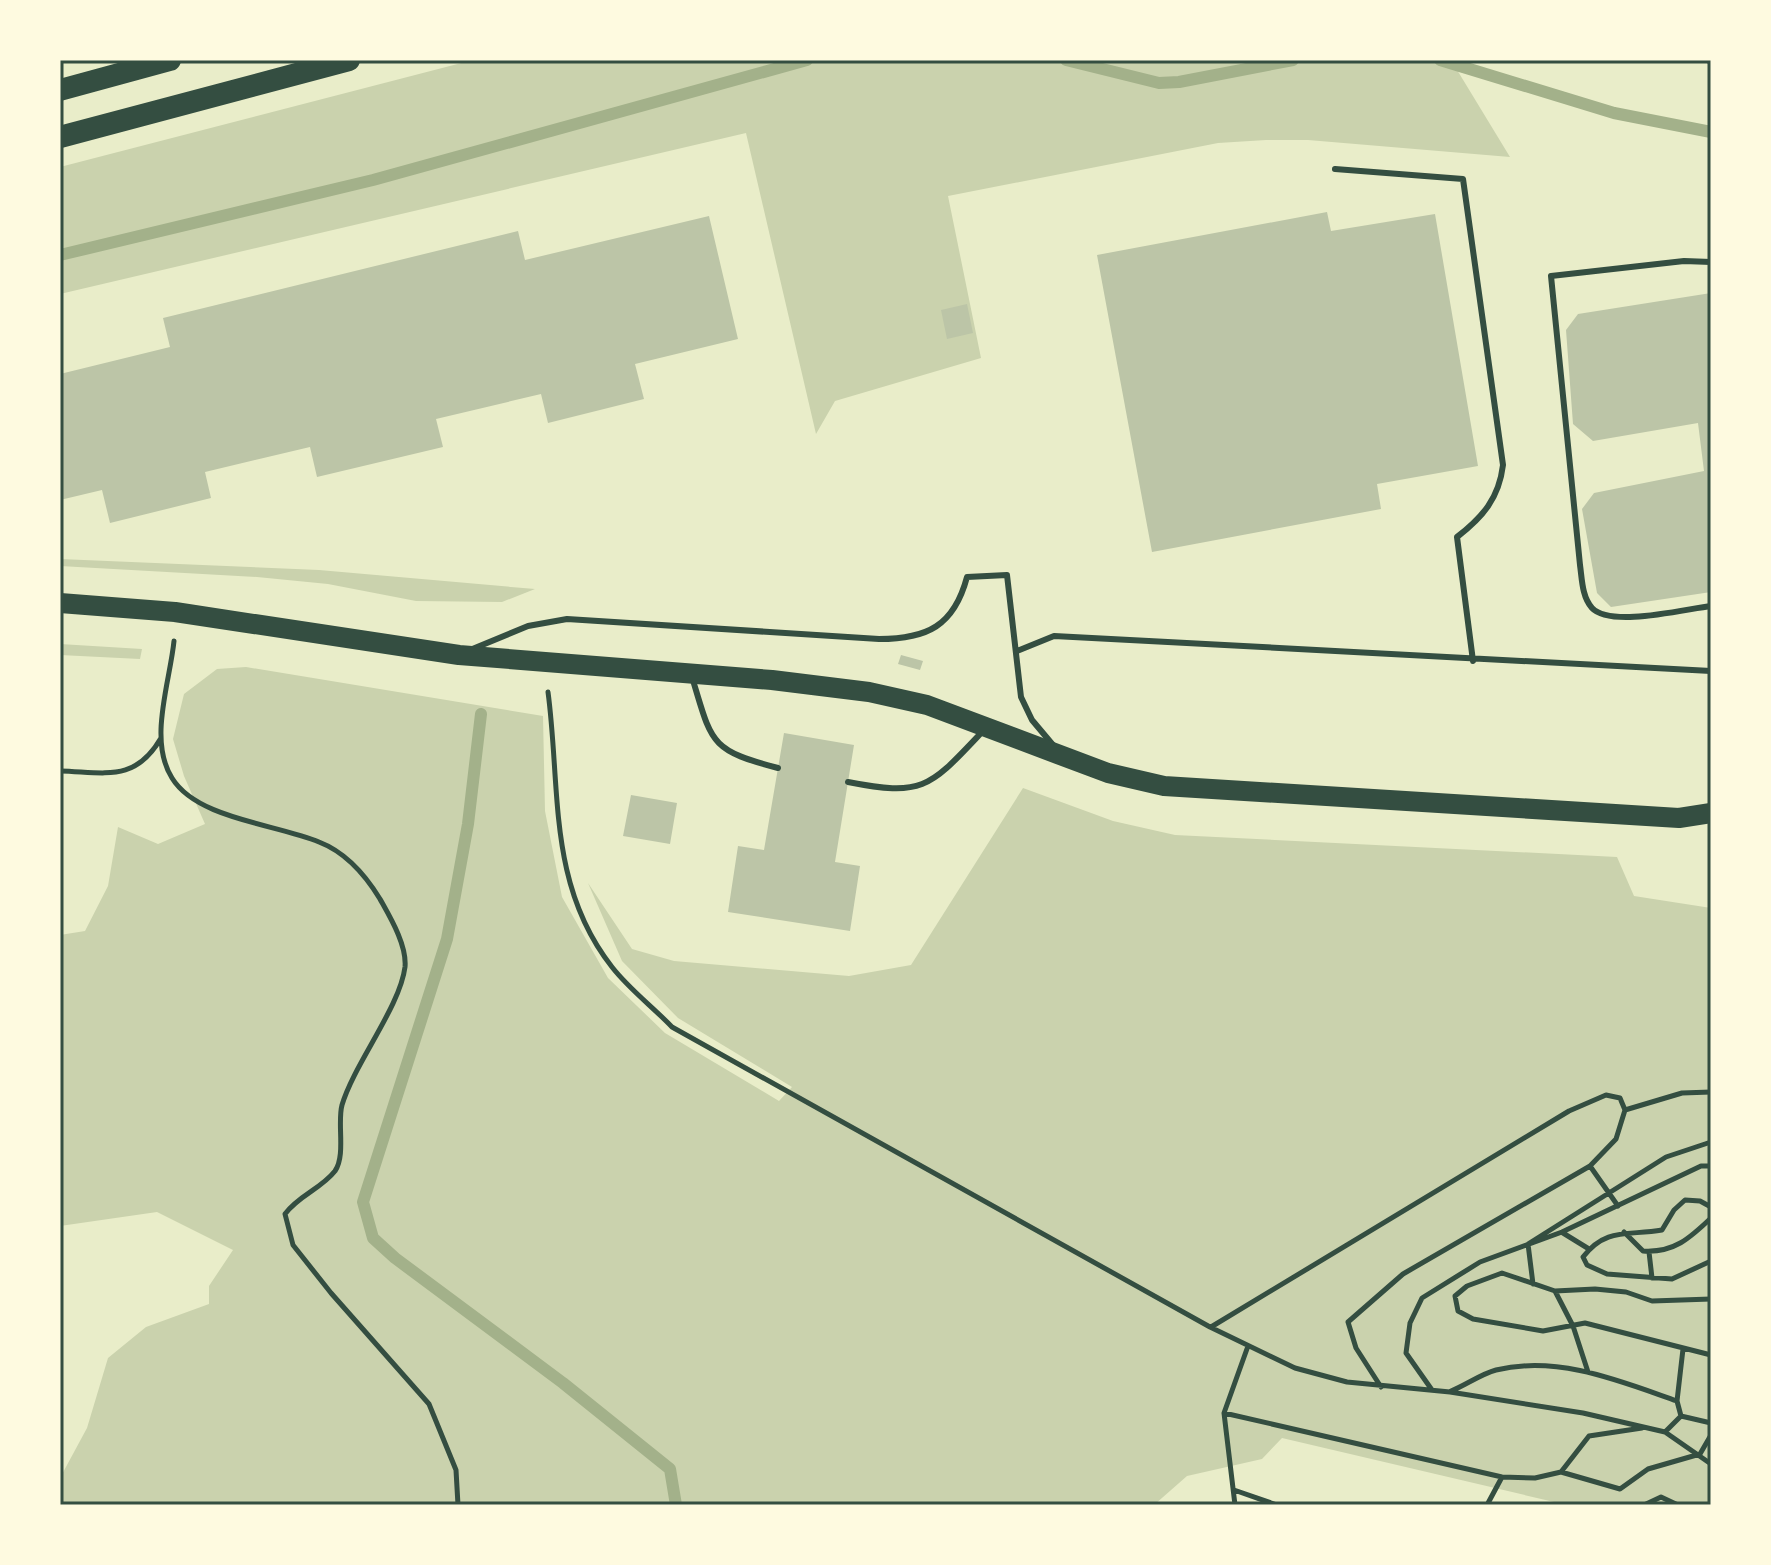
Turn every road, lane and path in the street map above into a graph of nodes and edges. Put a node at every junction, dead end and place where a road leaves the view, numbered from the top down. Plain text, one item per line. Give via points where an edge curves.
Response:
1 (170, 60) edge
2 (349, 60) edge
3 (60, 90) edge
4 (60, 137) edge
5 (1335, 169) dead end
6 (1711, 262) edge
7 (60, 603) edge
8 (1711, 606) edge
9 (175, 612) junction
10 (1017, 651) junction
11 (459, 655) junction
12 (1473, 661) junction
13 (545, 663) junction
14 (1711, 671) edge
15 (691, 674) junction
16 (986, 728) junction
17 (162, 737) junction
18 (1069, 760) junction
19 (778, 768) dead end
20 (60, 771) edge
21 (848, 782) dead end
22 (1711, 813) edge
23 (1679, 818) junction
24 (1711, 828) edge
25 (1711, 1092) edge
26 (1625, 1110) junction
27 (1711, 1142) edge
28 (1590, 1166) junction
29 (1711, 1166) edge
30 (1609, 1193) junction
31 (1618, 1206) junction
32 (1711, 1207) edge
33 (1711, 1218) edge
34 (1562, 1232) junction
35 (1624, 1232) junction
36 (1528, 1244) junction
37 (1589, 1249) junction
38 (1649, 1252) junction
39 (1711, 1261) edge
40 (1652, 1278) junction
41 (1533, 1284) junction
42 (1555, 1291) junction
43 (1711, 1299) edge
44 (1573, 1326) junction
45 (1210, 1327) junction
46 (1248, 1346) junction
47 (1683, 1349) junction
48 (1711, 1355) edge
49 (1589, 1373) junction
50 (1381, 1387) junction
51 (1433, 1390) junction
52 (1450, 1392) junction
53 (1677, 1401) junction
54 (1224, 1413) junction
55 (1681, 1416) junction
56 (1711, 1423) edge
57 (1646, 1427) junction
58 (1665, 1432) junction
59 (1711, 1435) edge
60 (1700, 1454) junction
61 (1711, 1464) edge
62 (1561, 1472) junction
63 (1502, 1477) junction
64 (1234, 1490) junction
65 (458, 1505) edge
66 (1235, 1505) edge
67 (1277, 1505) edge
68 (1487, 1505) edge
69 (1644, 1505) edge
70 (1678, 1505) edge

1 - 3 highway
2 - 4 highway
5 - 12 lane via 1463,179 1503,465 1489,506 1457,537
6 - 8 lane via 1551,276 1580,565 1589,603 1612,618
7 - 9 main road
9 - 11 main road
9 - 17 path
10 - 11 lane via 1007,575 967,577 942,622 916,637 567,619 528,626
10 - 12 lane via 1054,636
10 - 18 lane via 1026,711
11 - 13 main road
12 - 14 lane
13 - 15 main road
13 - 45 path via 554,806 571,891 589,933 613,968 672,1027
15 - 16 main road via 882,694
15 - 19 lane via 718,746 735,757
16 - 18 main road
16 - 21 lane via 946,768 917,787 899,791
17 - 20 path via 130,770
17 - 65 path via 166,767 190,798 321,842 350,861 373,886 395,925 405,965 342,1105 338,1168 295,1200 285,1214 293,1245 429,1404 456,1470
18 - 23 main road via 1164,786
22 - 23 main road
23 - 24 main road
25 - 26 path via 1682,1093
26 - 28 path via 1616,1139
26 - 45 path via 1620,1098 1606,1095 1569,1111
27 - 30 path via 1666,1157
28 - 30 path
28 - 50 path via 1403,1274 1348,1322 1356,1348
29 - 31 path
30 - 31 path
30 - 36 path
31 - 34 path
32 - 35 path via 1685,1200 1662,1230
33 - 38 path via 1676,1248
34 - 36 path
34 - 37 path
35 - 37 path via 1595,1241
35 - 38 path
36 - 41 path
36 - 51 path via 1480,1262 1422,1298 1410,1323 1406,1353
37 - 40 path via 1583,1257 1587,1265 1607,1274
38 - 40 path
39 - 40 path via 1672,1279
41 - 42 path
41 - 44 path via 1502,1273 1483,1279 1455,1296 1458,1311 1473,1319 1543,1331
42 - 43 path via 1626,1292 1652,1301
42 - 44 path
44 - 47 path via 1585,1323
44 - 49 path
45 - 46 path
46 - 50 path via 1295,1368
46 - 54 path
47 - 48 path
47 - 53 path
49 - 52 path via 1551,1365 1495,1370
49 - 53 path
50 - 51 path
51 - 52 path
52 - 57 path
53 - 55 path
54 - 63 path
54 - 64 path
55 - 56 path
55 - 58 path
57 - 58 path
57 - 62 path via 1589,1436
58 - 60 path
59 - 60 path
60 - 61 path
60 - 62 path via 1648,1469 1620,1489
62 - 63 path
63 - 68 path
64 - 66 path
64 - 67 path
69 - 70 path via 1661,1497

